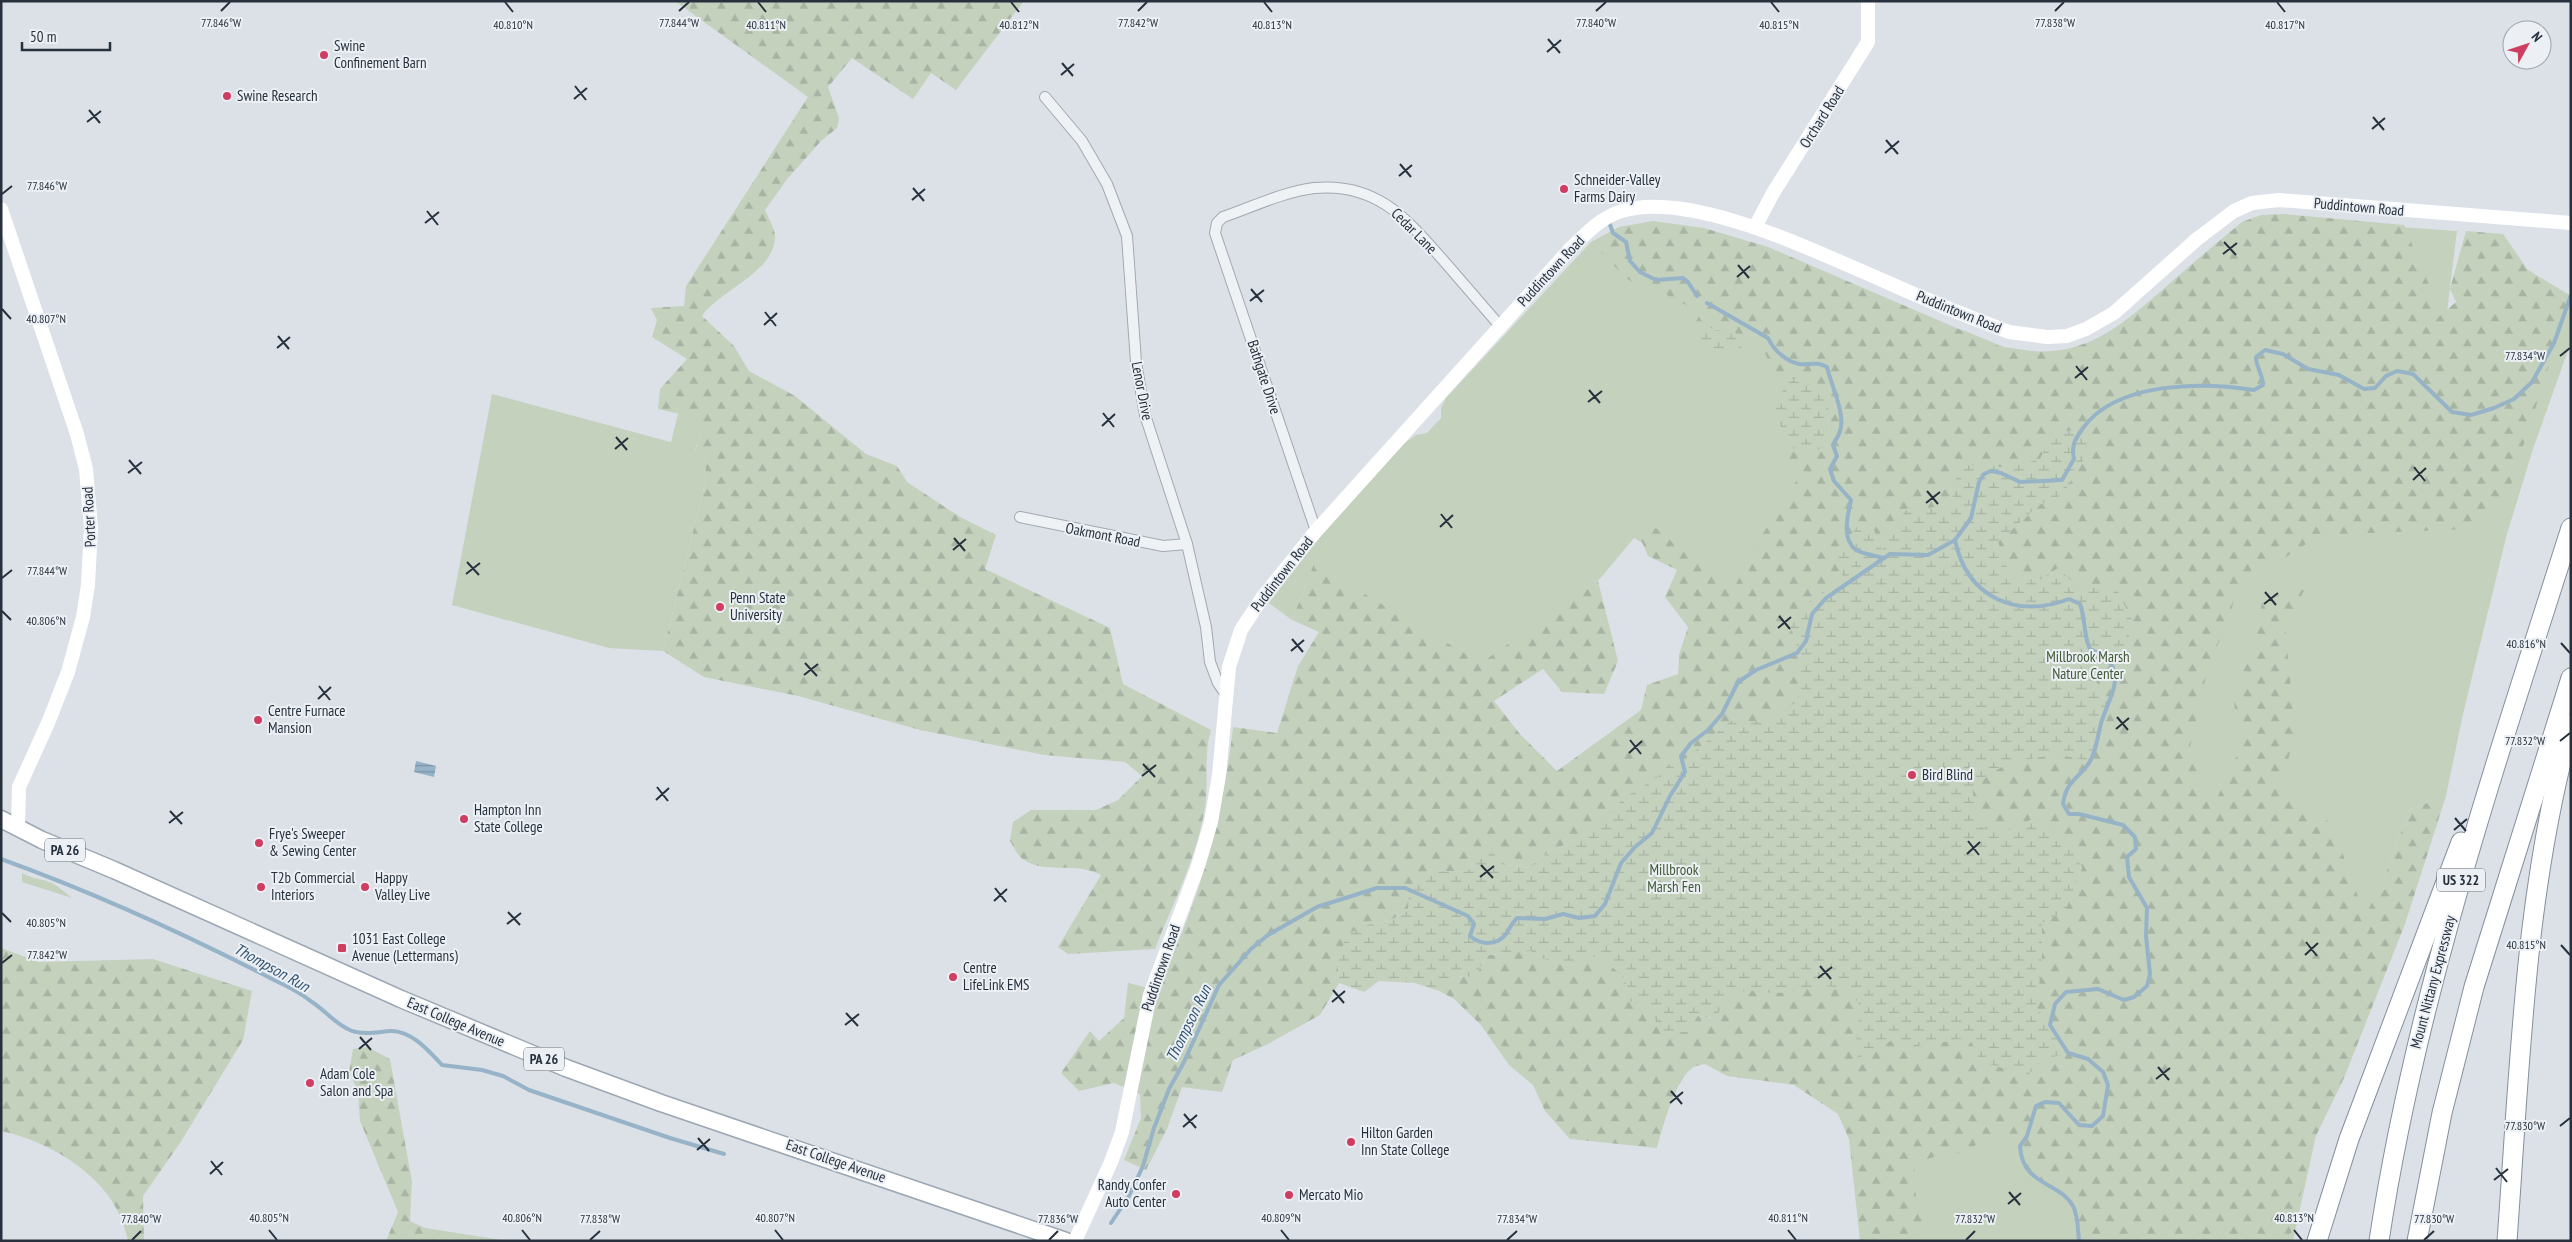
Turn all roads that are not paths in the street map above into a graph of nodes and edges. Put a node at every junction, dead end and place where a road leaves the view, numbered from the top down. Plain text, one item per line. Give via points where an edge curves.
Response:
1 (1868, 1) edge
2 (1045, 97) dead end
3 (1, 209) edge
4 (1217, 223) joint
5 (2571, 223) edge
6 (1755, 227) junction
7 (1500, 326) junction
8 (1020, 517) dead end
9 (2571, 528) edge
10 (1316, 531) junction
11 (1187, 544) junction
12 (2560, 563) junction
13 (2571, 678) edge
14 (1227, 696) junction
15 (2571, 724) edge
16 (1, 819) edge
17 (18, 826) junction
18 (1066, 1241) edge
19 (1075, 1241) edge
20 (2317, 1241) edge
21 (2379, 1241) edge
22 (2417, 1241) edge
23 (2507, 1241) edge

1 - 6 street, Orchard Road via 1869,31 1865,47
2 - 11 street, Lenor Drive via 1082,141 1116,203 1127,236 1136,362 1146,415
3 - 17 street, Porter Road via 77,434 86,469 91,528 88,585 74,653 48,723 19,787
4 - 7 street, Cedar Lane via 1223,217 1312,188 1339,188 1364,193 1388,204 1408,220
4 - 10 street, Bathgate Drive via 1215,233
5 - 6 street, Puddintown Road via 2279,200 2252,203 2221,220 2136,295 2099,322 2067,336 2047,337 2009,332
6 - 7 street, Puddintown Road via 1671,209 1620,212 1596,224
7 - 10 street, Puddintown Road
8 - 11 street, Oakmont Road via 1154,544
9 - 12 highway, Mount Nittany Expressway / US 322
10 - 14 street, Puddintown Road via 1257,604 1241,630 1231,656
11 - 14 street, Lenor Drive via 1206,627 1210,662
12 - 20 highway via 2521,657 2462,840 2349,1139
12 - 21 highway, Mount Nittany Expressway / US 322 via 2432,982 2405,1094
13 - 22 highway, US 322 via 2474,987 2442,1113
14 - 19 street, Puddintown Road via 1211,822 1150,995 1122,1132
15 - 23 highway via 2558,770 2531,932
16 - 17 main road, East College Avenue / PA 26
17 - 18 main road, East College Avenue / PA 26 via 42,840 400,999 566,1068

